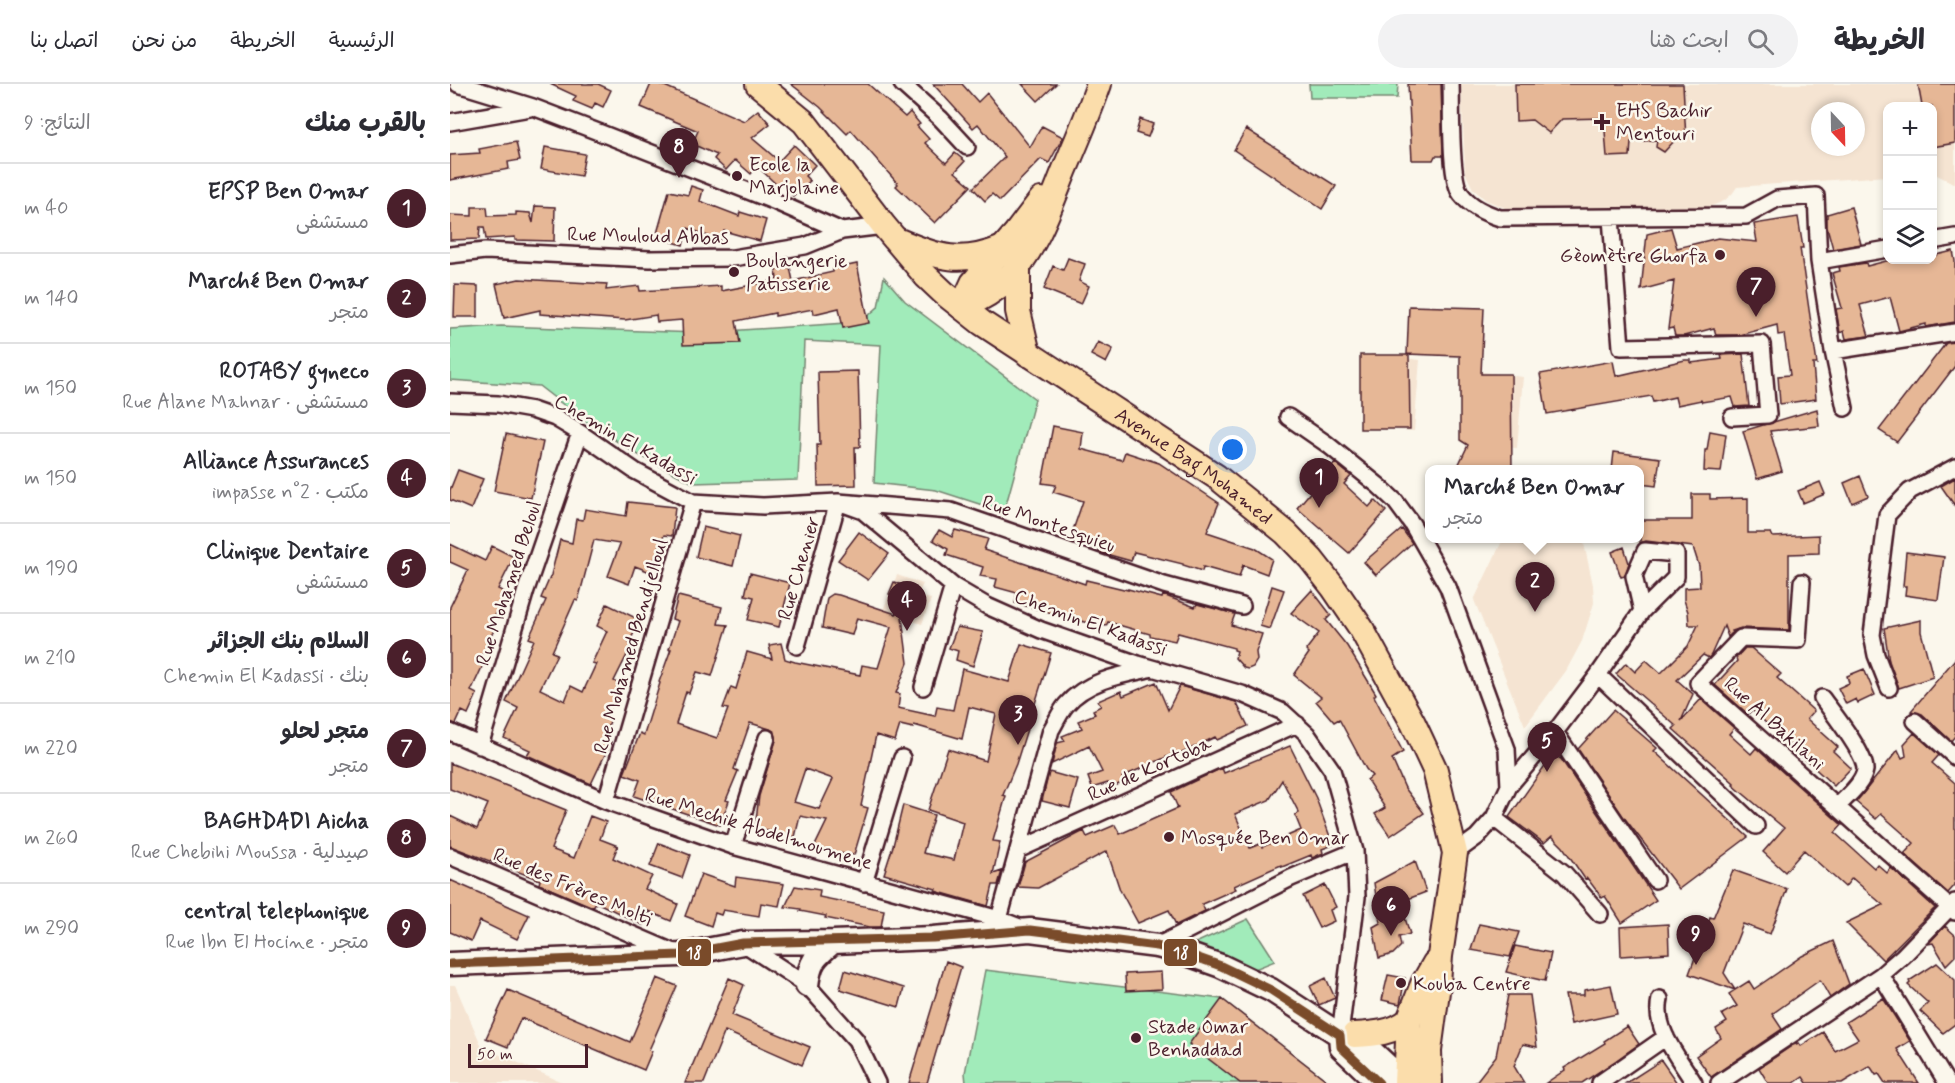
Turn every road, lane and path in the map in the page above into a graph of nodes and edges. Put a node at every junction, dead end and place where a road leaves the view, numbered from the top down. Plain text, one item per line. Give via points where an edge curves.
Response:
1 (458, 84) edge
2 (758, 84) edge
3 (902, 84) edge
4 (1099, 84) edge
5 (1451, 84) edge
6 (499, 91) edge
7 (533, 107) junction
8 (450, 122) edge
9 (967, 147) dead end
10 (1611, 218) junction
11 (842, 231) junction
12 (890, 233) junction
13 (1955, 237) edge
14 (1937, 240) edge
15 (1883, 250) edge
16 (450, 255) edge
17 (1010, 257) junction
18 (1819, 261) junction
19 (962, 308) junction
20 (1955, 332) edge
21 (1833, 351) junction
22 (1028, 354) junction
23 (450, 402) edge
24 (1845, 408) dead end
25 (1288, 417) dead end
26 (1732, 417) dead end
27 (580, 433) junction
28 (1955, 467) edge
29 (693, 502) junction
30 (838, 502) junction
31 (1802, 582) dead end
32 (953, 586) junction
33 (1242, 606) dead end
34 (1642, 611) dead end
35 (797, 646) dead end
36 (1153, 668) junction
37 (1598, 675) junction
38 (923, 687) dead end
39 (1889, 688) dead end
40 (1822, 698) dead end
41 (1915, 721) dead end
42 (1297, 724) junction
43 (450, 732) edge
44 (1555, 732) junction
45 (766, 738) dead end
46 (480, 746) junction
47 (1955, 757) edge
48 (902, 758) dead end
49 (1509, 786) junction
50 (606, 801) junction
51 (1837, 807) junction
52 (1494, 818) junction
53 (1756, 826) dead end
54 (733, 846) junction
55 (1018, 850) junction
56 (1355, 851) junction
57 (1455, 853) junction
58 (450, 856) edge
59 (1655, 880) dead end
60 (864, 883) junction
61 (1953, 907) edge
62 (1600, 914) dead end
63 (999, 920) junction
64 (1030, 930) junction
65 (833, 942) junction
66 (743, 943) junction
67 (1157, 946) junction
68 (680, 955) junction
69 (1440, 956) junction
70 (450, 964) edge
71 (1881, 975) junction
72 (807, 985) junction
73 (1660, 999) dead end
74 (1409, 1020) junction
75 (1347, 1035) junction
76 (1666, 1037) junction
77 (877, 1083) edge
78 (1379, 1083) edge
79 (1406, 1083) edge
80 (1430, 1083) edge
81 (1600, 1083) edge
82 (1694, 1083) edge
83 (1719, 1083) edge
84 (1947, 1083) edge

1 - 6 street
2 - 12 main road, Avenue Bag Mohamed via 804,122
3 - 9 street
4 - 17 main road via 1072,153 1029,218
5 - 10 street via 1453,164 1460,193 1480,211 1500,218
6 - 7 street
7 - 8 street
7 - 11 street
10 - 18 street via 1746,216 1777,199 1816,196
10 - 26 street via 1621,347 1762,344 1768,415
11 - 12 street
11 - 16 street, Rue Mouloud Abbas via 806,246 733,258 650,259 485,251
12 - 17 main road via 939,257
12 - 19 main road, Avenue Bag Mohamed via 928,278
13 - 14 street
15 - 18 street
17 - 19 main road via 973,283
17 - 22 main road
18 - 21 street
19 - 22 main road, Avenue Bag Mohamed
20 - 21 street
21 - 24 street
22 - 57 main road, Avenue Bag Mohamed via 1217,477 1286,532 1311,559 1360,628 1413,723 1435,770
23 - 27 street, Chemin El Kadassi via 532,410
25 - 49 street via 1379,486 1412,524 1448,587 1459,616 1507,749
27 - 29 street, Chemin El Kadassi via 635,471
27 - 46 street, Rue Mohamed Beloul via 526,590
28 - 39 street via 1910,491 1887,515 1872,635
29 - 30 street, Chemin El Kadassi via 763,506
29 - 50 street, Rue Mohamed Bendjelloul
30 - 32 street, Chemin El Kadassi via 863,511
30 - 33 street, Rue Montesquieu via 951,512 1164,585
30 - 35 street, Rue Chenier
31 - 51 street, Rue Al Bakilani via 1798,640 1741,638 1698,683
32 - 36 street, Chemin El Kadassi via 1041,630
32 - 38 street
34 - 37 street
36 - 42 street, Chemin El Kadassi via 1242,694 1283,712
36 - 55 street via 1095,684 1066,705 1051,730
37 - 44 street
37 - 53 street
40 - 51 street via 1862,757 1865,770
41 - 47 street
42 - 55 street, Rue de Kortoba
42 - 56 street, Chemin El Kadassi via 1332,770
43 - 46 street, Rue Mechik Abdelmoumene
44 - 49 street
44 - 59 street
45 - 54 street
46 - 50 street, Rue Mechik Abdelmoumene
48 - 60 street
49 - 52 street
50 - 54 street, Rue Mechik Abdelmoumene
51 - 61 street, Rue Al Bakilani
52 - 57 street
52 - 62 street via 1564,873
54 - 60 street, Rue Mechik Abdelmoumene
55 - 63 street
56 - 67 street via 1291,878
56 - 75 street, Chemin El Kadassi via 1357,897
57 - 69 main road, Avenue Bag Mohamed
58 - 68 street, Rue des Frères Molti
60 - 63 street, Rue Mechik Abdelmoumene
61 - 71 street
63 - 64 street, Rue Mechik Abdelmoumene
64 - 65 main road
64 - 67 main road
65 - 66 main road
65 - 72 main road via 812,962
66 - 68 main road
66 - 72 street
67 - 75 main road via 1221,966
68 - 70 main road
69 - 74 main road via 1423,984
69 - 80 main road, Avenue Bag Mohamed
71 - 83 street
71 - 84 street
72 - 77 street via 856,1040
73 - 76 street via 1658,1016
74 - 75 main road via 1392,1030
74 - 79 main road
75 - 78 main road via 1341,1047
75 - 79 main road
76 - 81 street
76 - 82 street

